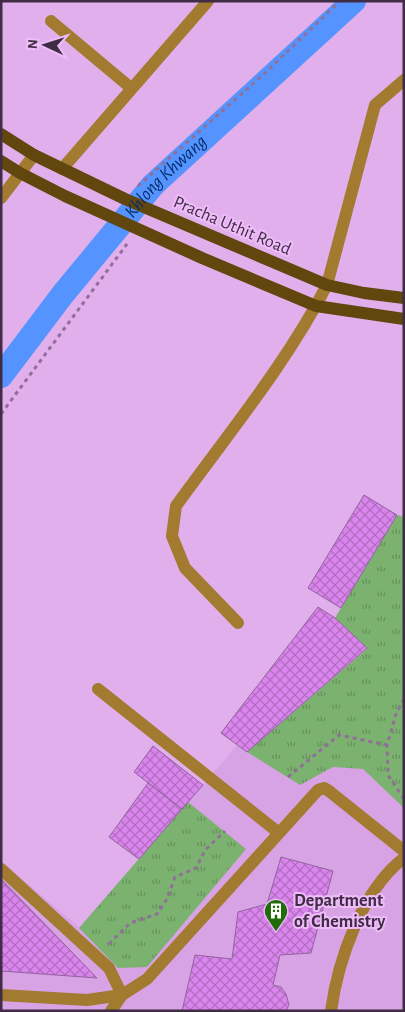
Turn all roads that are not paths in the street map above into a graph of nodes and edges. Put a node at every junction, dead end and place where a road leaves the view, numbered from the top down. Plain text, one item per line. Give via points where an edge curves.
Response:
1 (208, 1) edge
2 (52, 21) dead end
3 (404, 80) edge
4 (131, 88) junction
5 (1, 134) edge
6 (34, 155) junction
7 (1, 161) edge
8 (62, 169) junction
9 (20, 173) junction
10 (1, 198) edge
11 (328, 285) junction
12 (404, 298) edge
13 (316, 306) junction
14 (404, 319) edge
15 (238, 623) dead end
16 (98, 689) dead end
17 (278, 833) junction
18 (404, 851) edge
19 (404, 858) edge
20 (1, 869) edge
21 (1, 995) edge
22 (122, 996) junction
23 (111, 1011) edge
24 (332, 1011) edge

1 - 4 street
2 - 4 street
3 - 11 street via 375,105
4 - 8 street
5 - 6 main road, Pracha Uthit Road
6 - 8 main road, Pracha Uthit Road
6 - 9 street
7 - 9 main road
8 - 11 main road, Pracha Uthit Road
9 - 10 street
9 - 13 main road via 104,214
11 - 12 main road, Pracha Uthit Road
11 - 13 street
13 - 14 main road
13 - 15 street via 287,354 176,506 172,536 185,568
16 - 17 street
17 - 18 street via 318,790 324,788
17 - 22 street via 147,979
19 - 24 street via 382,879 357,923 340,966
20 - 22 street via 109,968
21 - 22 street via 87,1000
22 - 23 street

